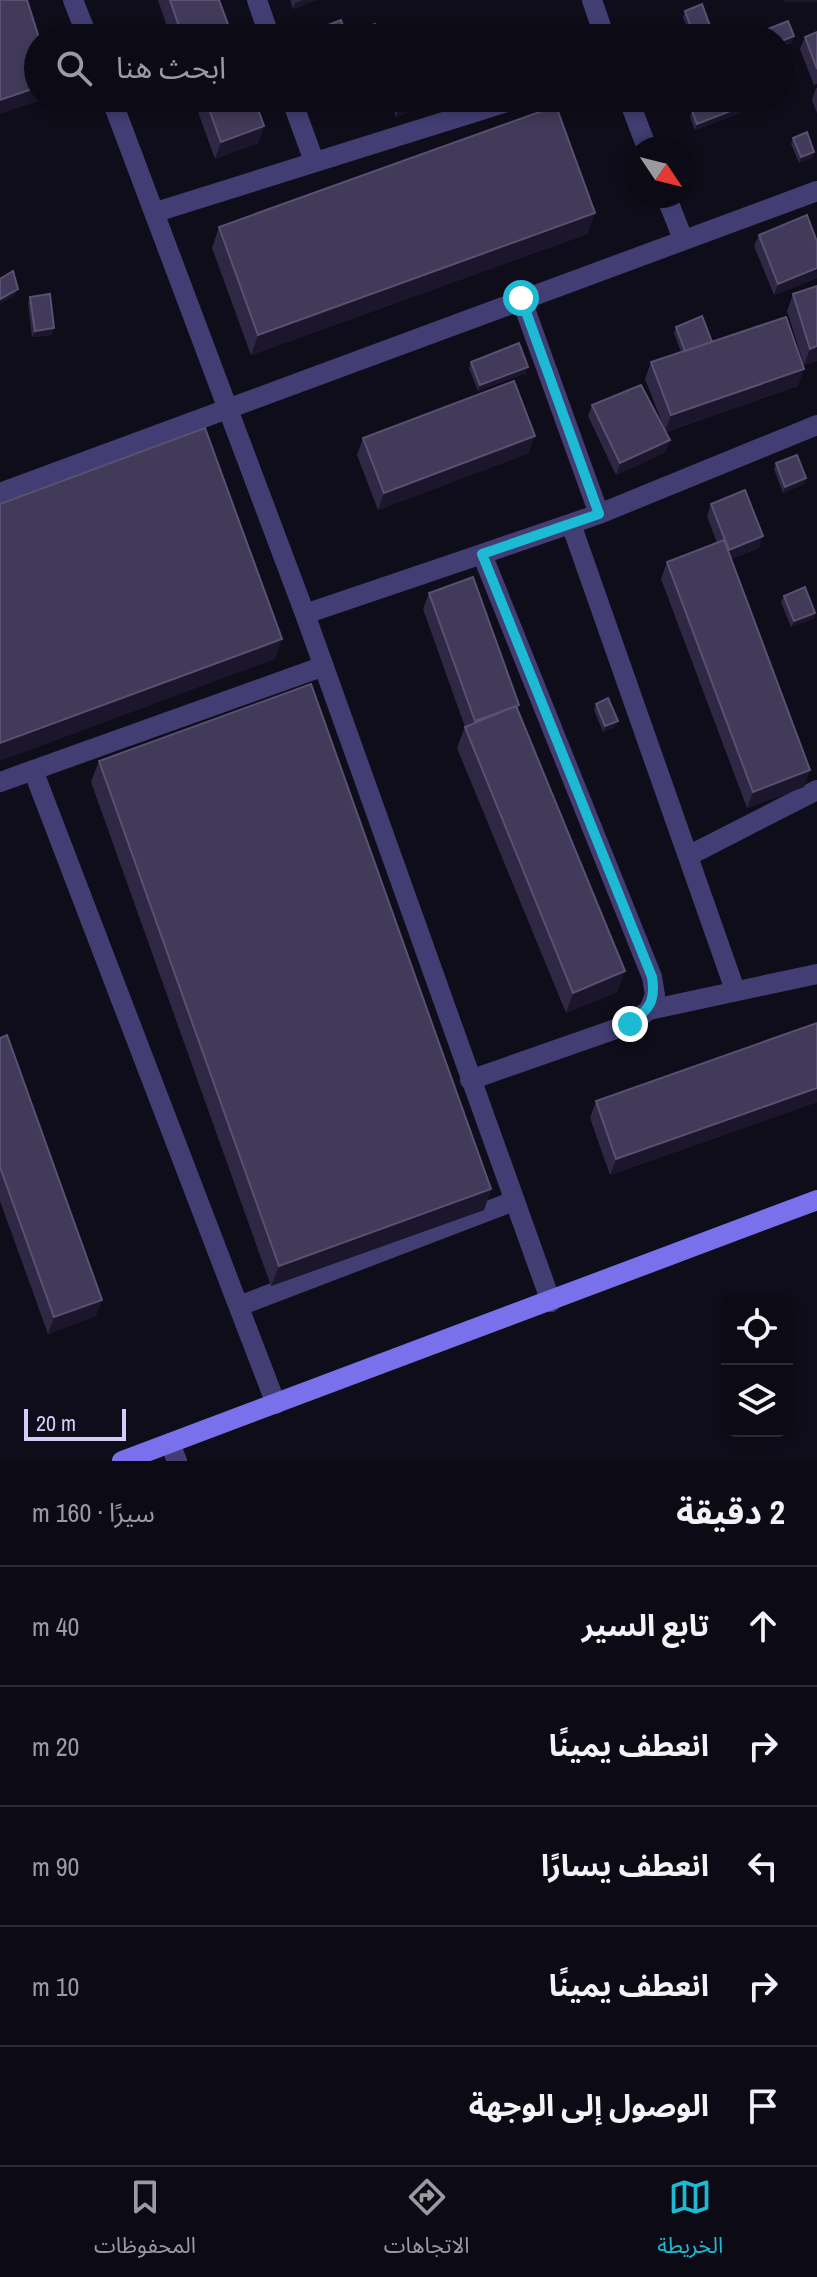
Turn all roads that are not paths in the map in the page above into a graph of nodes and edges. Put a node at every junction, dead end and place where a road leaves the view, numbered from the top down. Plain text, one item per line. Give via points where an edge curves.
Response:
1 (73, 0) edge
2 (257, 0) edge
3 (592, 0) edge
4 (82, 24) edge
5 (265, 24) edge
6 (600, 24) edge
7 (117, 112) edge
8 (296, 112) edge
9 (474, 112) edge
10 (633, 112) edge
11 (642, 136) edge
12 (314, 161) junction
13 (817, 191) edge
14 (671, 208) edge
15 (156, 212) junction
16 (683, 239) junction
17 (521, 298) junction
18 (226, 410) junction
19 (817, 425) edge
20 (0, 493) edge
21 (599, 514) junction
22 (571, 524) junction
23 (482, 554) junction
24 (305, 614) junction
25 (324, 666) junction
26 (33, 770) junction
27 (0, 782) edge
28 (817, 790) edge
29 (688, 856) junction
30 (817, 974) edge
31 (735, 990) junction
32 (649, 1010) junction
33 (470, 1080) junction
34 (817, 1200) edge
35 (514, 1201) junction
36 (551, 1302) junction
37 (239, 1306) junction
38 (276, 1404) junction
39 (173, 1452) edge
40 (122, 1461) edge

1 - 4 street
2 - 5 street
3 - 6 street
7 - 15 street
8 - 12 street
9 - 12 street
10 - 11 street
12 - 15 street
13 - 16 street
14 - 16 street
15 - 18 street
16 - 17 street
17 - 18 street
17 - 21 street
18 - 20 street
18 - 24 street
19 - 21 street
21 - 22 street
22 - 23 street
22 - 29 street
23 - 24 street
23 - 32 street via 652,977 655,995
24 - 25 street
25 - 26 street
25 - 33 street
26 - 27 street
26 - 37 street
28 - 29 street
29 - 31 street
30 - 31 street
31 - 32 street
32 - 33 street via 630,1024
33 - 35 street
34 - 36 main road
35 - 36 street
35 - 37 street
36 - 38 main road
37 - 38 street
38 - 39 main road
39 - 40 main road

